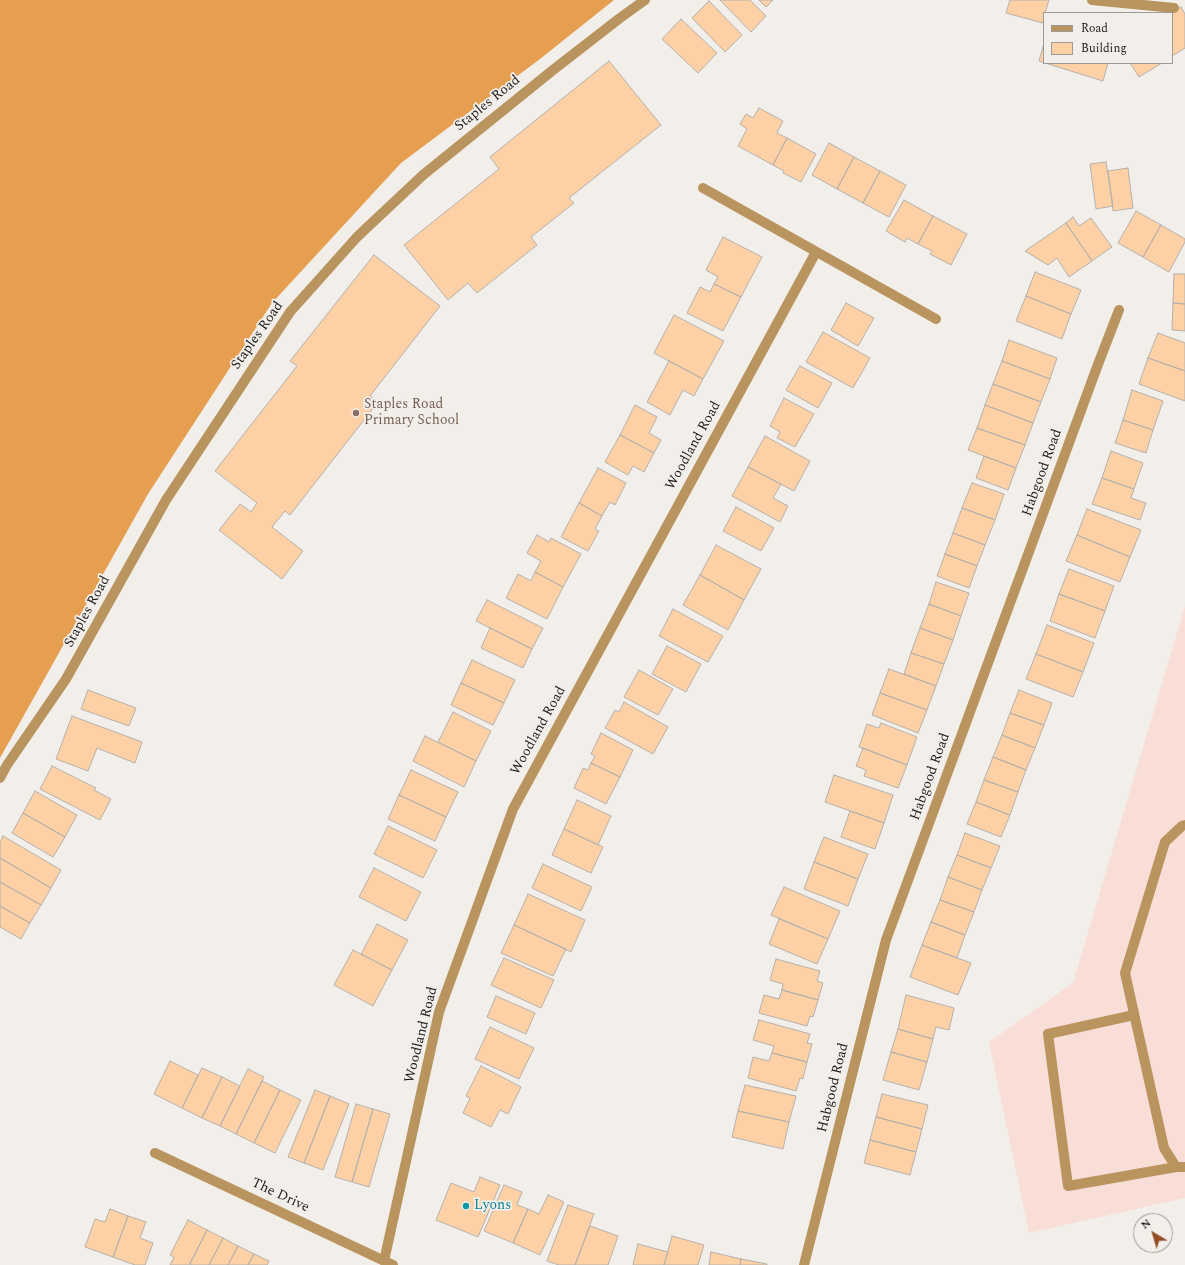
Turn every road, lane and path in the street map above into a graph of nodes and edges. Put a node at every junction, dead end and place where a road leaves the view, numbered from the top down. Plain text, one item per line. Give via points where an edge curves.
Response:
1 (645, 0) edge
2 (1092, 0) edge
3 (1174, 8) dead end
4 (703, 188) dead end
5 (816, 252) junction
6 (1119, 310) dead end
7 (936, 319) dead end
8 (0, 778) edge
9 (1185, 825) edge
10 (1134, 1015) junction
11 (155, 1153) dead end
12 (1180, 1168) edge
13 (389, 1263) edge
14 (804, 1265) edge

1 - 8 street, Staples Road via 423,175 357,237 290,312 166,500 66,679
2 - 3 street
4 - 5 street
5 - 7 street
5 - 13 street, Woodland Road via 513,809 439,1012
6 - 14 street, Habgood Road via 886,940
9 - 10 street via 1165,842 1125,973
10 - 12 street via 1164,1148
10 - 12 street via 1048,1034 1068,1186
11 - 13 street, The Drive

